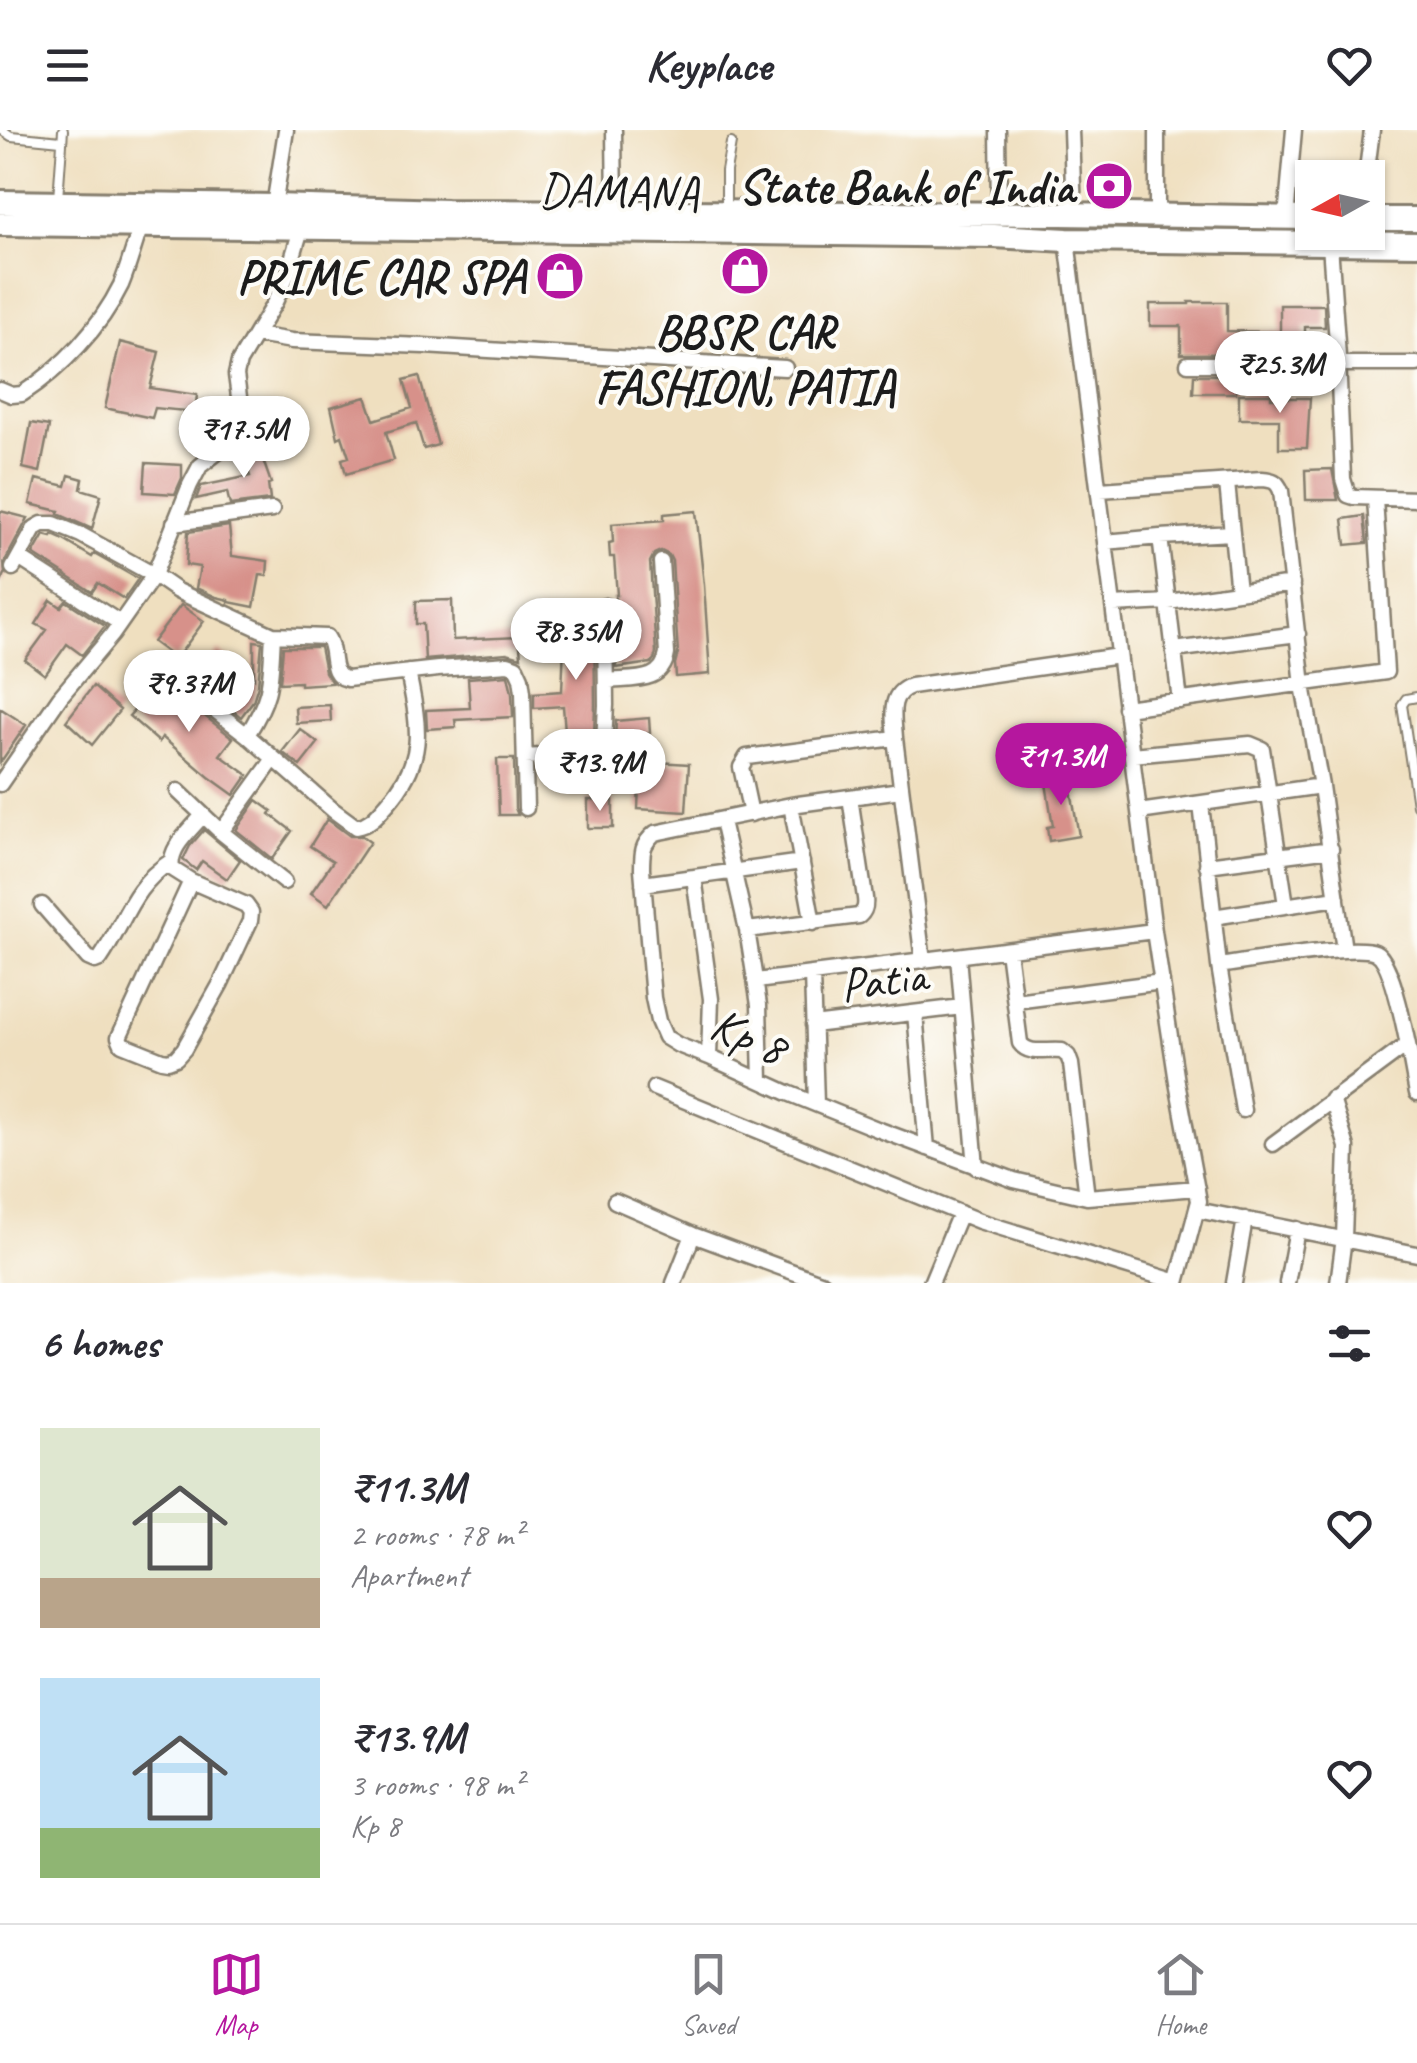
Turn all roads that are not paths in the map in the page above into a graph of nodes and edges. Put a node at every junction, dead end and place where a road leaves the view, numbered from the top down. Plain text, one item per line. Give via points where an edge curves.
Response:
1 (2, 130) edge
2 (63, 130) edge
3 (286, 130) edge
4 (614, 130) edge
5 (998, 130) edge
6 (1071, 130) edge
7 (1157, 130) edge
8 (1294, 130) edge
9 (1372, 130) edge
10 (61, 141) junction
11 (730, 142) dead end
12 (1368, 160) edge
13 (0, 202) edge
14 (58, 203) junction
15 (274, 206) junction
16 (615, 211) junction
17 (726, 212) junction
18 (1000, 214) junction
19 (1074, 214) junction
20 (1158, 216) junction
21 (1286, 218) junction
22 (1295, 218) edge
23 (1385, 219) edge
24 (1417, 219) edge
25 (0, 224) edge
26 (861, 224) junction
27 (141, 226) junction
28 (301, 229) junction
29 (1067, 240) junction
30 (1295, 243) edge
31 (1385, 244) edge
32 (1417, 244) edge
33 (1330, 250) edge
34 (256, 335) junction
35 (1188, 364) dead end
36 (1338, 364) junction
37 (1417, 364) edge
38 (785, 368) dead end
39 (0, 390) edge
40 (1227, 483) junction
41 (1100, 490) junction
42 (1417, 498) edge
43 (1375, 499) junction
44 (272, 510) dead end
45 (174, 523) junction
46 (1232, 533) junction
47 (1160, 537) junction
48 (1106, 542) junction
49 (661, 562) dead end
50 (154, 575) junction
51 (1292, 584) junction
52 (1238, 592) junction
53 (1168, 602) junction
54 (1113, 605) junction
55 (604, 606) dead end
56 (120, 623) junction
57 (1298, 634) junction
58 (272, 635) junction
59 (1174, 650) junction
60 (1119, 656) junction
61 (408, 672) junction
62 (168, 673) dead end
63 (606, 681) junction
64 (1303, 685) junction
65 (1417, 697) edge
66 (1180, 701) junction
67 (1125, 708) junction
68 (247, 735) junction
69 (896, 738) junction
70 (1132, 755) junction
71 (525, 757) junction
72 (272, 760) junction
73 (1414, 767) edge
74 (0, 784) edge
75 (1322, 786) junction
76 (178, 790) dead end
77 (901, 790) junction
78 (1270, 794) junction
79 (850, 797) junction
80 (1202, 804) junction
81 (791, 805) junction
82 (1417, 805) edge
83 (526, 808) dead end
84 (1139, 812) junction
85 (751, 814) junction
86 (203, 815) junction
87 (722, 821) junction
88 (221, 832) junction
89 (1331, 849) junction
90 (1279, 856) junction
91 (170, 862) junction
92 (802, 862) junction
93 (1208, 865) junction
94 (733, 871) junction
95 (694, 877) junction
96 (191, 881) junction
97 (284, 882) dead end
98 (643, 884) junction
99 (1337, 898) junction
100 (1286, 905) junction
101 (42, 906) dead end
102 (1213, 917) junction
103 (812, 923) junction
104 (747, 930) junction
105 (1154, 931) junction
106 (1008, 950) junction
107 (1344, 950) junction
108 (958, 956) junction
109 (923, 961) junction
110 (1219, 966) junction
111 (812, 974) junction
112 (756, 981) junction
113 (1162, 982) junction
114 (1015, 1000) junction
115 (962, 1007) junction
116 (916, 1012) junction
117 (814, 1025) junction
118 (1408, 1044) junction
119 (709, 1057) junction
120 (762, 1080) junction
121 (654, 1088) dead end
122 (1417, 1093) edge
123 (1332, 1099) junction
124 (816, 1104) junction
125 (1242, 1110) dead end
126 (1273, 1144) dead end
127 (927, 1148) junction
128 (976, 1167) junction
129 (1197, 1188) junction
130 (1087, 1197) junction
131 (614, 1201) dead end
132 (1197, 1210) junction
133 (960, 1213) junction
134 (1245, 1219) junction
135 (1297, 1229) junction
136 (693, 1235) junction
137 (1344, 1238) junction
138 (1417, 1254) edge
139 (1177, 1282) edge
140 (674, 1283) edge
141 (823, 1283) edge
142 (931, 1283) edge
143 (1234, 1283) edge
144 (1287, 1283) edge
145 (1338, 1283) edge

1 - 10 lane
2 - 10 lane
3 - 15 street
4 - 16 street
5 - 18 street
6 - 19 street
7 - 20 street
8 - 21 street
9 - 12 street
10 - 14 lane
11 - 17 lane
13 - 14 main road
14 - 15 main road
15 - 16 main road
16 - 17 main road
17 - 26 main road
18 - 19 main road
18 - 26 main road
19 - 20 main road
20 - 21 main road
21 - 22 main road
23 - 24 main road
25 - 27 main road, DAMANA
26 - 28 main road, DAMANA
26 - 29 main road, DAMANA
27 - 28 main road, DAMANA
27 - 39 street via 120,285 74,351 22,394
28 - 34 street
29 - 30 main road, DAMANA
29 - 41 street
31 - 32 main road, DAMANA
33 - 36 street
34 - 38 street
34 - 45 street via 236,375 241,431 200,466
35 - 36 street
36 - 37 street
36 - 43 street via 1343,479 1348,495
40 - 41 street
40 - 46 street
40 - 51 street via 1278,484
41 - 48 street
42 - 43 street
43 - 64 street via 1386,672
44 - 45 street
45 - 50 street
46 - 47 street
46 - 52 street
47 - 48 street
47 - 53 street
48 - 54 street
49 - 63 street via 665,665 652,676
50 - 56 street
50 - 56 street via 54,524 35,528 16,563
50 - 58 street
51 - 52 street
51 - 57 street
52 - 53 street
53 - 54 street
53 - 59 street
54 - 60 street
55 - 63 street
56 - 74 street
57 - 59 street
57 - 64 street
58 - 61 street via 328,637 339,678
58 - 68 street via 270,690
59 - 66 street
60 - 67 street
60 - 69 street via 902,689 894,704
61 - 71 street via 516,667
61 - 72 street via 418,746 397,792 371,822 356,827
62 - 68 street
63 - 71 street via 604,742 597,750
64 - 66 street
64 - 75 street
65 - 73 lane via 1402,705
66 - 67 street
67 - 70 street
68 - 72 street
69 - 77 street
69 - 85 street via 746,757 741,767
70 - 78 street via 1258,746
70 - 84 street
71 - 83 street
72 - 88 street
73 - 82 lane
75 - 78 street
75 - 89 street
76 - 86 street
77 - 79 street, Kp 8
77 - 109 street
78 - 80 street
78 - 90 street
79 - 81 street, Kp 8
79 - 103 street, Kp 8 via 866,907 858,916
80 - 84 street
80 - 93 street
81 - 85 street, Kp 8
81 - 92 street
84 - 105 street
85 - 87 street, Kp 8
86 - 88 street
86 - 91 street
87 - 94 street
87 - 98 street, Kp 8 via 646,840
88 - 97 street
89 - 90 street
89 - 99 street
90 - 93 street
90 - 100 street
91 - 96 street
91 - 101 street via 130,902 95,961
92 - 94 street
92 - 103 street
93 - 102 street
94 - 95 street
94 - 104 street
95 - 98 street
95 - 119 street via 710,1000
96 - 96 street via 119,1037 129,1048 168,1061 191,1036 250,921 246,905
98 - 119 street, Kp 8 via 658,1022 664,1037
99 - 100 street
99 - 107 street
100 - 102 street
102 - 110 street
103 - 104 street, Kp 8
104 - 112 street
105 - 106 street
105 - 113 street
106 - 108 street
106 - 114 street
107 - 110 street
107 - 118 street via 1375,952 1385,960
108 - 109 street
108 - 115 street
109 - 111 street
110 - 125 street
111 - 112 street
111 - 117 street
112 - 120 street
113 - 114 street
113 - 129 street
114 - 130 street via 1024,1049 1062,1051 1071,1064
115 - 116 street, Patia
115 - 128 street
116 - 117 street, Patia
116 - 127 street
117 - 124 street
118 - 122 street
118 - 123 street
119 - 120 street, Kp 8
120 - 124 street, Kp 8
121 - 133 street
123 - 126 street
123 - 137 street via 1347,1147
124 - 127 street, Kp 8
127 - 128 street, Kp 8
128 - 130 street, Kp 8
129 - 130 street, Kp 8
129 - 132 street
131 - 136 street
132 - 134 street
132 - 139 street
133 - 139 street
133 - 142 street
134 - 135 street
134 - 143 street
135 - 137 street
135 - 144 street
136 - 140 street
136 - 141 street
137 - 138 street
137 - 145 street

